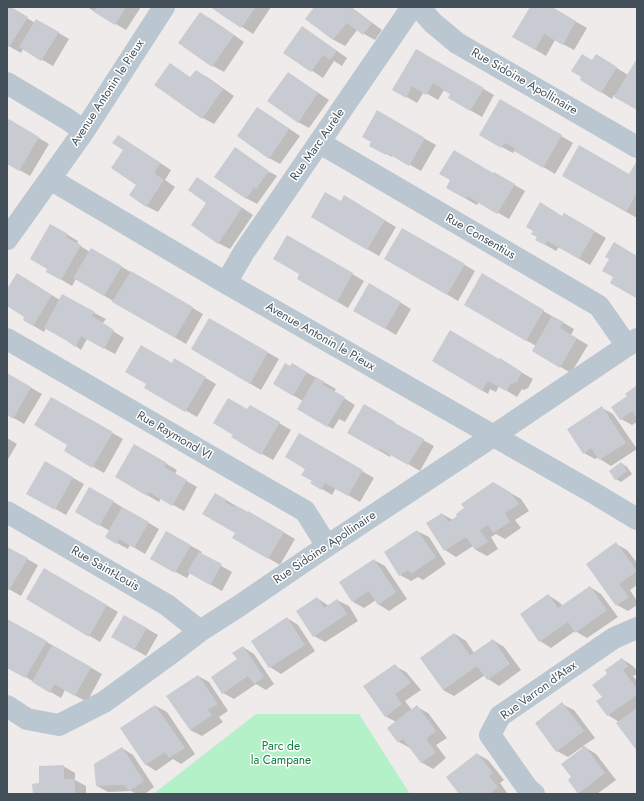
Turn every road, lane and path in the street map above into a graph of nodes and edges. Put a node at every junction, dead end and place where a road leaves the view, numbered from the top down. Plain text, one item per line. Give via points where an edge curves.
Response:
1 (164, 7) edge
2 (412, 7) edge
3 (419, 7) edge
4 (7, 83) edge
5 (84, 131) junction
6 (320, 143) junction
7 (637, 147) edge
8 (50, 179) junction
9 (7, 239) edge
10 (226, 284) junction
11 (7, 339) edge
12 (632, 342) edge
13 (493, 436) junction
14 (7, 512) edge
15 (637, 519) edge
16 (327, 546) junction
17 (637, 628) edge
18 (200, 631) junction
19 (7, 706) edge
20 (534, 794) edge

1 - 5 street, Avenue Antonin le Pieux
2 - 6 street, Rue Marc Aurèle
3 - 7 street, Rue Sidoine Apollinaire via 457,43
4 - 5 street
5 - 8 street, Avenue Antonin le Pieux
6 - 10 street, Rue Marc Aurèle via 244,252
6 - 12 street, Rue Consentius via 599,306
8 - 9 street, Avenue Antonin le Pieux
8 - 10 street, Avenue Antonin le Pieux
10 - 13 street, Avenue Antonin le Pieux
11 - 16 street, Rue Raymond VI via 305,511
12 - 13 street, Rue Sidoine Apollinaire
13 - 15 street, Avenue Antonin le Pieux
13 - 16 street, Rue Sidoine Apollinaire
14 - 18 street, Rue Saint-Louis via 167,605
16 - 18 street, Rue Sidoine Apollinaire
17 - 20 street, Rue Varron d'Atax via 614,638 500,716 490,735
18 - 19 street, Rue Sidoine Apollinaire via 104,702 58,725 27,719

